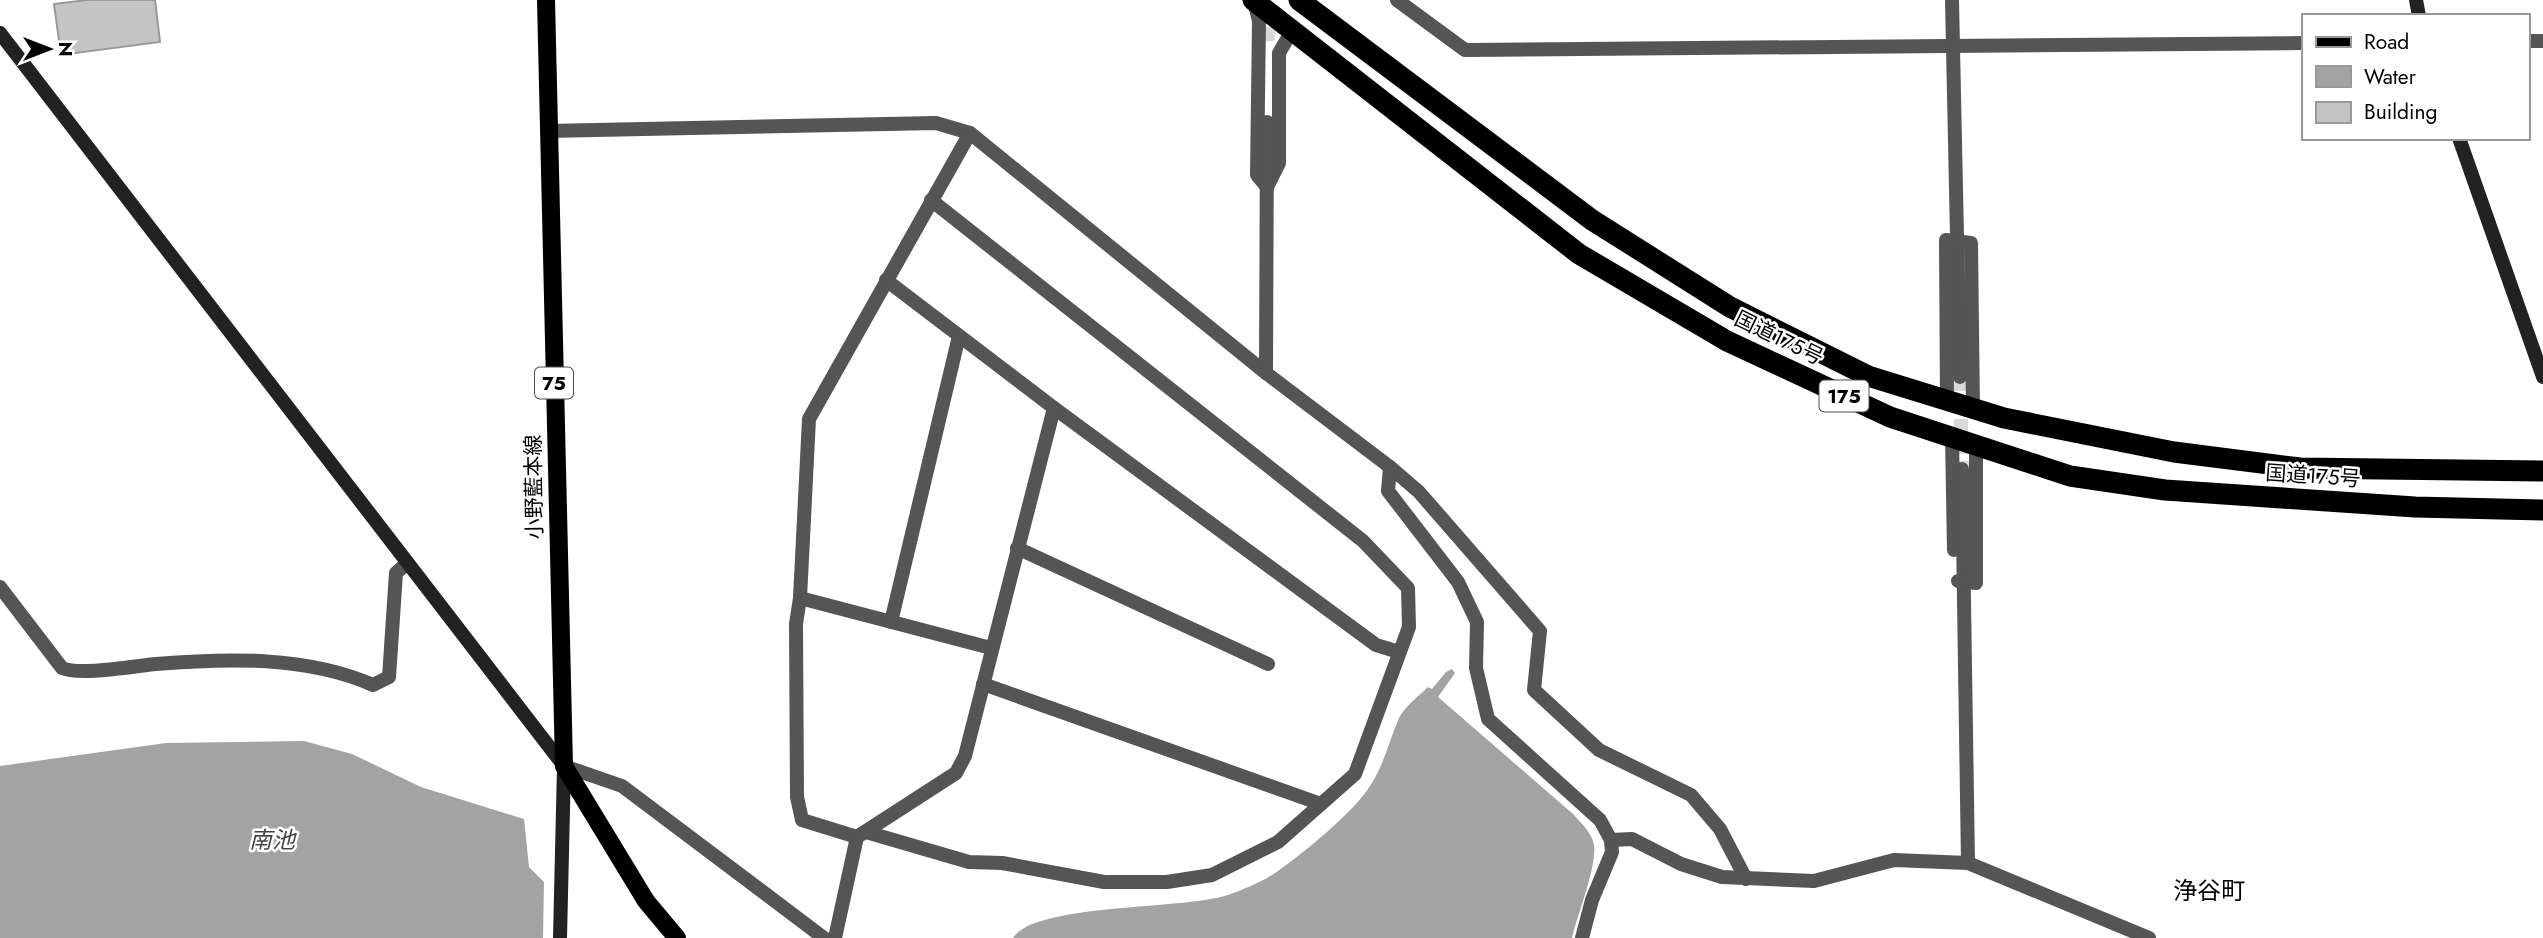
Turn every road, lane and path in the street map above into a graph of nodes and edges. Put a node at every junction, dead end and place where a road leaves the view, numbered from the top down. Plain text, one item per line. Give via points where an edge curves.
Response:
1 (546, 0) edge
2 (1254, 0) edge
3 (1299, 0) edge
4 (1397, 0) edge
5 (1952, 0) edge
6 (1293, 29) junction
7 (0, 33) edge
8 (1268, 43) tunnel mouth
9 (2302, 43) edge
10 (1953, 46) junction
11 (547, 131) junction
12 (970, 133) junction
13 (2460, 140) edge
14 (1267, 187) junction
15 (931, 200) junction
16 (1957, 240) junction
17 (886, 280) junction
18 (959, 336) junction
19 (1266, 373) junction
20 (1960, 377) tunnel mouth
21 (2543, 377) edge
22 (1947, 401) junction
23 (1054, 408) junction
24 (1973, 410) junction
25 (1952, 437) junction
26 (1976, 445) junction
27 (1390, 467) junction
28 (1962, 469) tunnel mouth
29 (2543, 471) edge
30 (2543, 510) edge
31 (1017, 548) junction
32 (406, 564) junction
33 (1964, 584) junction
34 (0, 588) edge
35 (800, 597) junction
36 (891, 622) junction
37 (991, 648) junction
38 (1399, 652) junction
39 (1268, 664) dead end
40 (983, 684) junction
41 (564, 766) junction
42 (1321, 804) junction
43 (861, 834) junction
44 (1611, 840) junction
45 (1968, 863) junction
46 (1746, 879) junction
47 (560, 938) edge
48 (677, 938) edge
49 (824, 938) edge
50 (835, 938) edge
51 (1583, 938) edge
52 (2149, 938) edge

1 - 11 main road, 小野藍本線 / 75
2 - 6 highway, 国道175号 / 175
2 - 14 street via 1259,21 1257,176
3 - 22 highway, 国道175号 / 175 via 1592,220 1730,307 1868,376
4 - 10 street via 1465,50
5 - 10 street
6 - 14 street via 1279,53 1279,163
6 - 25 highway, 国道175号 / 175 via 1579,254 1727,341 1890,417
7 - 32 street
8 - 14 street
9 - 10 street
10 - 16 street
11 - 12 street via 936,123
11 - 41 main road, 小野藍本線 / 75
12 - 15 street
12 - 19 street
13 - 21 street
14 - 19 street
15 - 17 street
15 - 38 street via 1363,541 1408,588 1409,626
16 - 20 street
16 - 22 street via 1945,240
16 - 24 street via 1971,243
17 - 18 street
17 - 35 street via 809,419
18 - 23 street
18 - 36 street
19 - 27 street
22 - 24 highway, 国道175号 / 175
23 - 31 street
23 - 38 street via 1376,645
24 - 29 highway, 国道175号 / 175 via 2174,452 2300,468
25 - 26 highway, 国道175号 / 175
25 - 33 street via 1954,580
26 - 30 highway, 国道175号 / 175 via 2070,476 2165,490 2415,507
26 - 33 street via 1976,583
27 - 44 street via 1388,491 1458,582 1477,622 1476,668 1488,719 1600,820
27 - 46 street via 1419,492 1540,631 1534,690 1600,750 1690,794 1720,829
28 - 33 street
31 - 37 street
31 - 39 street
32 - 34 street via 396,573 389,677 373,685 314,666 201,660 74,674 62,668
32 - 41 street
33 - 45 street
35 - 36 street
35 - 43 street via 796,624 802,820
36 - 37 street
37 - 40 street
38 - 42 street via 1355,774
40 - 42 street
40 - 43 street via 956,774
41 - 47 street
41 - 48 main road, 小野藍本線 / 75 via 646,901
41 - 49 street via 622,786
42 - 43 street via 1278,842 1212,875 1167,882 1104,881 1002,863 969,862
43 - 50 street
44 - 46 street via 1632,839 1681,864
44 - 51 street via 1612,852 1592,900
45 - 46 street via 1894,860 1814,881
45 - 52 street

